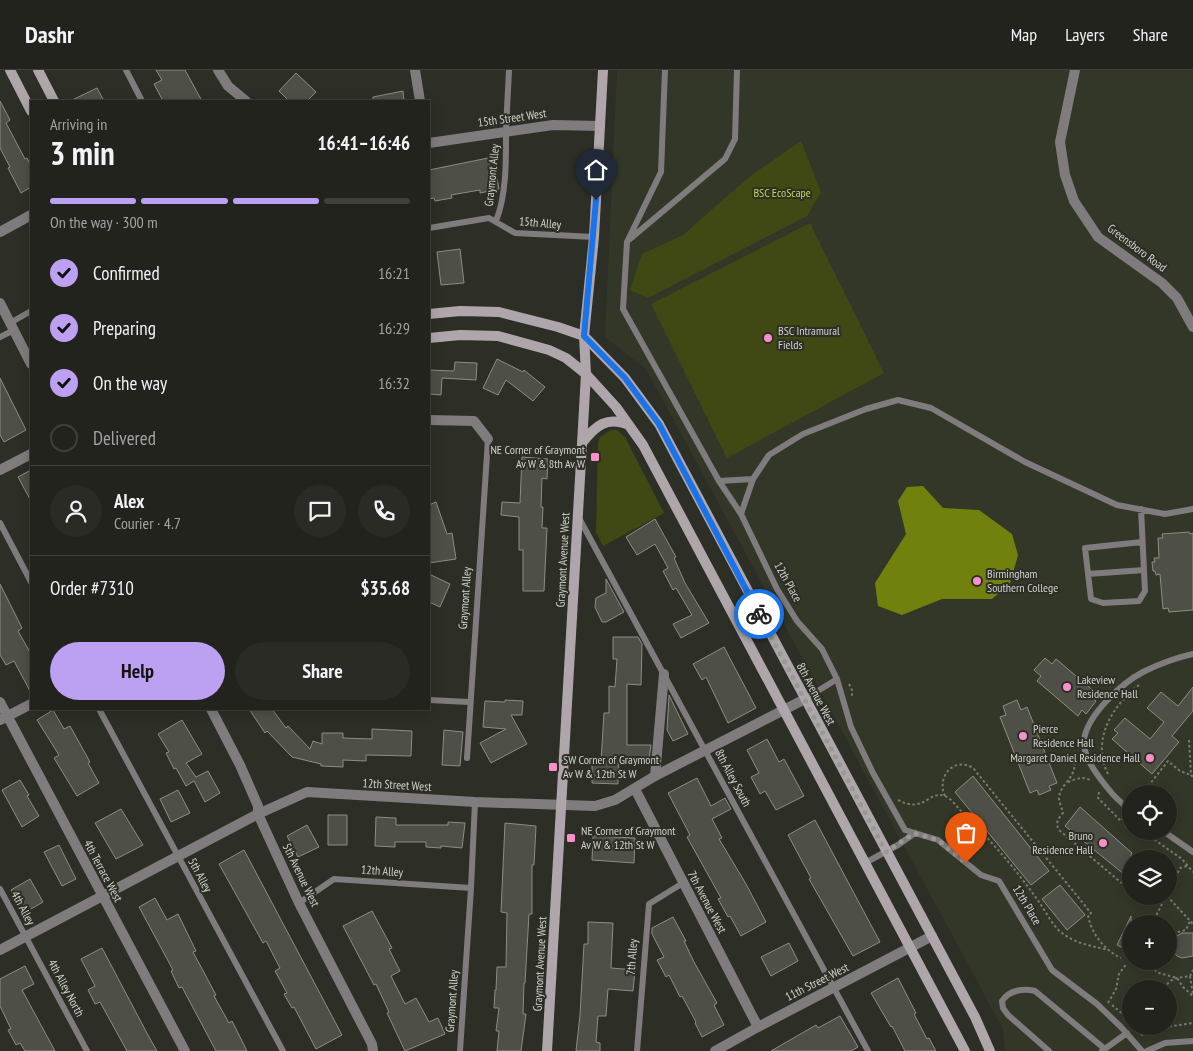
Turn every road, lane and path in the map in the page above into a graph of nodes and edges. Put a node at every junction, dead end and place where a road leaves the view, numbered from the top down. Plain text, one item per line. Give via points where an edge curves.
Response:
1 (10, 70) edge
2 (38, 70) edge
3 (126, 70) edge
4 (218, 70) edge
5 (415, 70) edge
6 (509, 70) edge
7 (603, 70) edge
8 (665, 70) edge
9 (737, 70) edge
10 (1075, 70) edge
11 (53, 100) edge
12 (141, 100) edge
13 (245, 100) edge
14 (420, 100) edge
15 (30, 109) edge
16 (600, 126) junction
17 (506, 130) junction
18 (430, 143) edge
19 (30, 215) edge
20 (496, 221) junction
21 (430, 228) edge
22 (1, 229) edge
23 (594, 238) junction
24 (627, 242) junction
25 (0, 303) edge
26 (30, 313) edge
27 (430, 314) edge
28 (12, 326) junction
29 (1193, 327) edge
30 (584, 336) junction
31 (0, 337) edge
32 (430, 338) edge
33 (30, 362) edge
34 (586, 374) junction
35 (430, 420) edge
36 (630, 426) junction
37 (488, 439) joint
38 (582, 443) junction
39 (30, 455) edge
40 (0, 470) edge
41 (753, 479) junction
42 (719, 481) junction
43 (1141, 509) junction
44 (1193, 509) edge
45 (741, 514) junction
46 (578, 515) junction
47 (0, 523) edge
48 (1142, 542) junction
49 (1144, 570) junction
50 (1088, 574) junction
51 (30, 580) edge
52 (1193, 654) edge
53 (664, 674) junction
54 (838, 679) junction
55 (1145, 680) dead end
56 (849, 684) dead end
57 (430, 700) edge
58 (805, 700) junction
59 (851, 700) dead end
60 (0, 702) edge
61 (469, 702) junction
62 (30, 705) edge
63 (100, 710) edge
64 (212, 710) edge
65 (784, 710) junction
66 (4, 718) edge
67 (1189, 740) dead end
68 (705, 750) junction
69 (1074, 757) dead end
70 (467, 758) dead end
71 (655, 776) junction
72 (1192, 776) edge
73 (1110, 777) dead end
74 (1092, 780) dead end
75 (1068, 782) junction
76 (1149, 785) edge
77 (635, 789) junction
78 (945, 796) junction
79 (895, 798) dead end
80 (475, 802) junction
81 (1122, 804) edge
82 (561, 806) junction
83 (258, 814) junction
84 (914, 833) junction
85 (1155, 840) edge
86 (1176, 840) edge
87 (886, 852) junction
88 (1193, 852) edge
89 (177, 856) junction
90 (865, 864) junction
91 (1187, 866) junction
92 (1193, 872) edge
93 (1177, 874) edge
94 (683, 883) junction
95 (1122, 883) edge
96 (471, 888) junction
97 (0, 889) edge
98 (102, 896) junction
99 (299, 903) junction
100 (1175, 905) edge
101 (1190, 921) junction
102 (1193, 924) edge
103 (1177, 933) edge
104 (932, 936) junction
105 (25, 937) junction
106 (911, 948) junction
107 (0, 950) edge
108 (1108, 950) junction
109 (1121, 958) dead end
110 (1122, 970) edge
111 (1155, 970) edge
112 (1193, 970) edge
113 (1190, 976) junction
114 (1177, 978) junction
115 (1173, 980) edge
116 (833, 987) junction
117 (1193, 995) edge
118 (1122, 1014) edge
119 (1193, 1023) edge
120 (1177, 1025) edge
121 (758, 1027) junction
122 (1122, 1028) edge
123 (1124, 1035) edge
124 (1129, 1035) edge
125 (1193, 1041) edge
126 (1103, 1050) edge
127 (87, 1051) edge
128 (185, 1051) edge
129 (283, 1051) edge
130 (373, 1051) edge
131 (460, 1051) edge
132 (547, 1051) edge
133 (638, 1051) edge
134 (714, 1051) edge
135 (868, 1051) edge
136 (965, 1051) edge
137 (990, 1051) edge
138 (1049, 1051) edge
139 (1142, 1051) edge
140 (1147, 1051) edge

1 - 15 main road
2 - 11 main road
3 - 12 lane
4 - 13 street via 228,86
5 - 14 street
6 - 17 lane, Graymont Alley
7 - 16 main road, Graymont Avenue West
8 - 24 lane via 661,172
9 - 24 lane via 735,139 725,159
10 - 29 street, Greensboro Road via 1060,142 1065,175 1074,201 1098,237 1162,283 1177,298
16 - 17 street, 15th Street West via 553,124
16 - 23 main road, Graymont Avenue West
17 - 18 street, 15th Street West
17 - 20 lane, Graymont Alley via 501,209
19 - 22 street
20 - 21 lane, 15th Alley via 489,218
20 - 23 lane, 15th Alley via 515,233
23 - 30 main road, Graymont Avenue West
24 - 42 lane, 12th Place via 623,309
25 - 28 street
26 - 28 lane
27 - 30 main road via 499,312
28 - 31 lane
28 - 33 street
30 - 34 main road, Graymont Avenue West
30 - 58 main road, 8th Avenue West via 625,378 659,424
32 - 34 main road via 498,336 549,350 566,358
34 - 36 main road
34 - 38 main road, Graymont Avenue West
35 - 37 street via 474,421
36 - 38 main road via 618,421 602,425
36 - 65 main road
37 - 61 lane, Graymont Alley
38 - 46 main road, Graymont Avenue West
39 - 40 street
41 - 42 lane
41 - 43 lane via 769,456 803,434 898,400 931,408 1074,487 1117,505
41 - 45 lane
42 - 45 lane, 12th Place
43 - 44 lane via 1165,514
43 - 48 lane
45 - 54 lane, 12th Place via 777,589 797,620 822,649
46 - 53 lane, 8th Alley South
46 - 82 main road, Graymont Avenue West
47 - 51 lane
48 - 49 lane
48 - 50 lane via 1085,548
49 - 50 lane
49 - 50 lane via 1145,592 1139,601 1103,603 1091,599
52 - 81 lane via 1141,673 1097,711 1087,729 1084,741 1086,754 1094,771
53 - 68 lane, 8th Alley South
53 - 71 street
54 - 58 lane
54 - 84 lane, 12th Place via 851,727 873,773 905,830
55 - 73 path via 1127,695 1106,726 1102,759
56 - 59 path
57 - 61 lane
58 - 65 street, 12th Street West
58 - 87 main road, 8th Avenue West
60 - 66 street, 4th Terrace West
61 - 70 lane, Graymont Alley
62 - 66 street
63 - 89 lane, 5th Alley
64 - 83 street, 5th Avenue West via 244,773 258,806
65 - 68 street, 12th Street West
65 - 90 main road
66 - 98 street, 4th Terrace West
67 - 72 path
68 - 71 street, 12th Street West
68 - 116 lane, 8th Alley South
69 - 75 path via 1076,768
71 - 77 street, 12th Street West
72 - 76 path via 1168,761
74 - 75 path via 1078,778
75 - 95 path via 1060,794 1064,813 1057,822 1059,830
77 - 82 street, 12th Street West via 595,806
77 - 94 street, 7th Avenue West
78 - 79 path via 931,798 916,806
78 - 108 path via 997,849 1058,929 1074,940
78 - 108 path via 942,778 948,771 959,764 973,768 1091,913 1088,915 1094,932
80 - 82 street, 12th Street West
80 - 83 street, 12th Street West via 307,792
80 - 96 lane, Graymont Alley
82 - 132 main road, Graymont Avenue West
83 - 89 street, 12th Street West
83 - 99 street, 5th Avenue West
84 - 87 lane
84 - 122 lane, 12th Place via 938,840 980,875 999,881 1052,970 1097,1004
85 - 91 path via 1180,857
86 - 88 lane
87 - 90 lane
87 - 104 main road, 8th Avenue West
89 - 98 street, 12th Street West
89 - 129 lane, 5th Alley
90 - 106 main road
91 - 92 path
91 - 93 path via 1180,868
94 - 121 street, 7th Avenue West
94 - 133 lane, 7th Alley via 649,904
96 - 99 lane, 12th Alley via 334,879
96 - 131 lane, Graymont Alley
97 - 105 lane, 4th Alley
98 - 105 street, 12th Street West
98 - 128 street, 4th Terrace West
99 - 130 street, 5th Avenue West
100 - 101 path
101 - 102 path
101 - 103 path via 1186,930
104 - 106 street, 11th Street West
104 - 137 main road, 8th Avenue West
105 - 107 street, 12th Street West
105 - 127 lane, 4th Alley North
106 - 116 street, 11th Street West
106 - 136 main road
108 - 109 path
110 - 118 path via 1108,1002
111 - 114 path
112 - 113 path
113 - 114 path
113 - 117 path
114 - 115 path
114 - 117 path
116 - 121 street, 11th Street West
116 - 135 lane, 8th Alley South
119 - 120 path
121 - 134 street, 11th Street West
123 - 126 lane
124 - 139 lane, 12th Place
125 - 140 lane via 1165,1044
126 - 138 lane via 1036,991 1027,989 1005,996 1003,1008 1008,1015

